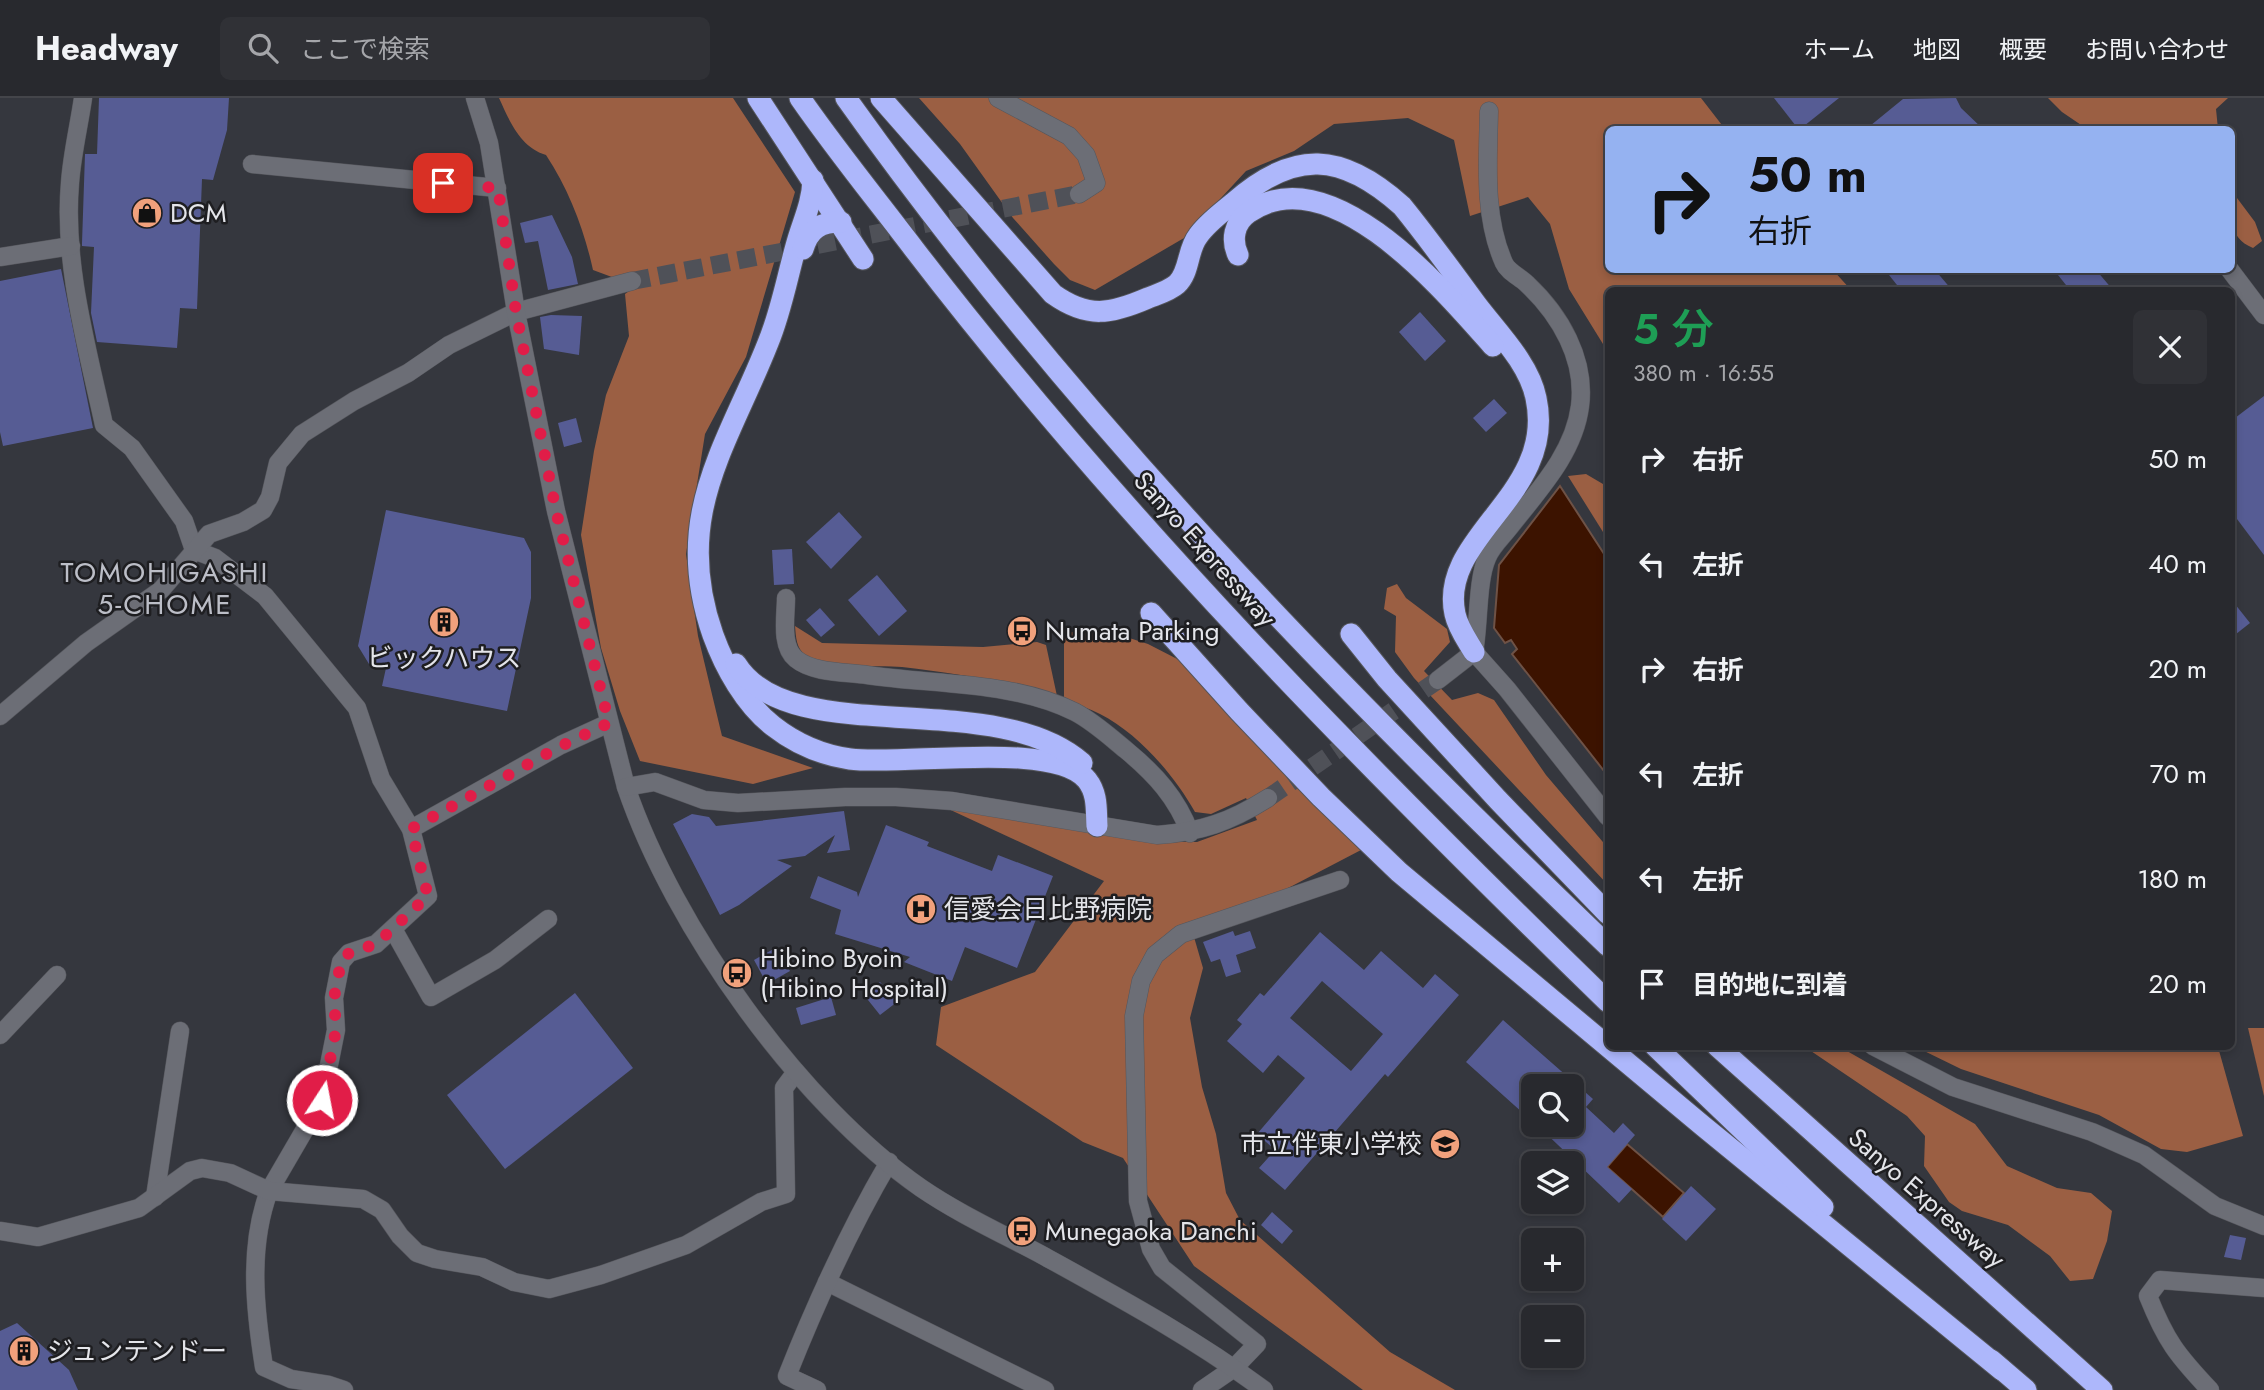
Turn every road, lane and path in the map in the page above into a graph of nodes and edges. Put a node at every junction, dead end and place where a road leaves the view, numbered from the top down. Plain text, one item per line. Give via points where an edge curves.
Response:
1 (83, 98) edge
2 (475, 98) edge
3 (758, 98) edge
4 (800, 98) edge
5 (846, 98) edge
6 (881, 98) edge
7 (998, 98) edge
8 (1489, 111) dead end
9 (252, 164) dead end
10 (813, 180) junction
11 (498, 188) junction
12 (1079, 194) dead end
13 (841, 222) junction
14 (71, 246) junction
15 (1238, 255) dead end
16 (0, 257) edge
17 (863, 259) dead end
18 (2230, 273) edge
19 (632, 281) tunnel mouth
20 (516, 312) junction
21 (2264, 315) edge
22 (194, 550) junction
23 (786, 598) dead end
24 (1151, 613) dead end
25 (1351, 634) dead end
26 (1474, 652) junction
27 (1438, 680) tunnel mouth
28 (0, 716) edge
29 (609, 723) junction
30 (626, 787) junction
31 (1268, 798) tunnel mouth
32 (1605, 813) edge
33 (1097, 826) junction
34 (411, 829) junction
35 (1190, 833) junction
36 (1340, 880) dead end
37 (1605, 911) edge
38 (548, 919) dead end
39 (393, 929) junction
40 (1605, 943) edge
41 (57, 975) dead end
42 (1605, 999) edge
43 (180, 1031) dead end
44 (0, 1035) edge
45 (1605, 1044) edge
46 (1612, 1050) edge
47 (1658, 1050) edge
48 (1721, 1050) edge
49 (1736, 1050) edge
50 (1880, 1050) edge
51 (796, 1072) junction
52 (1811, 1133) junction
53 (888, 1162) junction
54 (269, 1191) junction
55 (155, 1197) junction
56 (2264, 1226) edge
57 (0, 1231) edge
58 (827, 1282) junction
59 (2264, 1288) edge
60 (1234, 1368) junction
61 (2002, 1370) junction
62 (344, 1390) edge
63 (817, 1390) edge
64 (1045, 1390) edge
65 (1202, 1390) edge
66 (1264, 1390) edge
67 (2025, 1390) edge
68 (2102, 1390) edge
69 (2210, 1390) edge

1 - 14 street via 70,183
2 - 11 street
3 - 10 highway
4 - 42 highway, Sanyo Expressway via 979,334 1131,510 1315,709
5 - 40 highway, Sanyo Expressway via 1007,313 1157,486 1343,686
6 - 26 highway via 1054,294 1079,309 1106,312 1175,285 1201,232 1259,181 1286,167 1323,165 1352,171 1402,206 1523,368 1537,401 1538,437 1528,471 1456,574 1454,612
7 - 12 street via 1069,136 1086,155 1096,183
8 - 26 street via 1487,183 1495,236 1505,266 1550,310 1572,344 1580,405 1557,466 1487,556
9 - 11 street
10 - 13 highway
10 - 33 highway via 812,198 769,340 704,496 698,559 717,645 756,709 800,744 832,755 879,762 1015,758 1066,764 1092,787
11 - 20 street
13 - 17 highway
13 - 33 highway via 826,222 806,239 779,334 712,496 705,560 725,643 749,680 796,705 988,724 1054,744 1076,757 1094,777 1099,797
14 - 16 street
14 - 22 street via 104,425 132,448 184,522
15 - 26 highway via 1234,240 1238,223 1265,204 1297,200 1349,214 1395,245 1515,374 1527,407 1525,452 1515,476 1455,558 1446,583 1450,620
18 - 21 street
19 - 20 street
20 - 22 street via 449,345 302,434 278,463 263,510 209,534
20 - 29 street via 556,511
22 - 28 street via 161,590 86,643
22 - 34 street via 215,558 265,596 323,664 357,708 381,779
23 - 35 street via 786,640 793,657 808,667 1008,691 1053,703 1076,713 1141,762 1180,806
24 - 45 highway via 1321,797 1399,872
25 - 37 highway via 1387,679
26 - 27 street
26 - 32 street
29 - 30 street
29 - 34 street
30 - 33 street via 655,782 704,800 738,803 896,796
30 - 51 street via 668,885 751,1014
31 - 35 street via 1242,814
33 - 35 street via 1157,835
34 - 39 street via 428,896
36 - 60 street via 1181,934 1156,955 1141,981 1134,1016 1138,1201 1151,1249 1162,1268 1257,1344
38 - 39 street via 495,960 431,997
39 - 54 street via 376,944 349,953 341,962 334,998 336,1030 322,1100
41 - 44 street
43 - 55 street
46 - 61 highway
47 - 61 highway
48 - 52 highway, Sanyo Expressway
49 - 52 highway
50 - 56 street via 1953,1087 2092,1132 2144,1155 2216,1206
51 - 53 street
51 - 54 street via 785,1088 786,1194 761,1202 686,1245 549,1289 514,1282 482,1267 417,1253 382,1210 363,1199
52 - 68 highway, Sanyo Expressway
53 - 58 street
53 - 60 street via 960,1212 1152,1316
54 - 55 street via 230,1173 202,1168 190,1171
54 - 62 street via 256,1274 255,1311 264,1367 291,1379
55 - 57 street via 139,1208 38,1237
58 - 63 street via 787,1376
58 - 64 street
59 - 69 street via 2160,1280 2148,1296 2163,1334
60 - 65 street
60 - 66 street
61 - 67 highway

